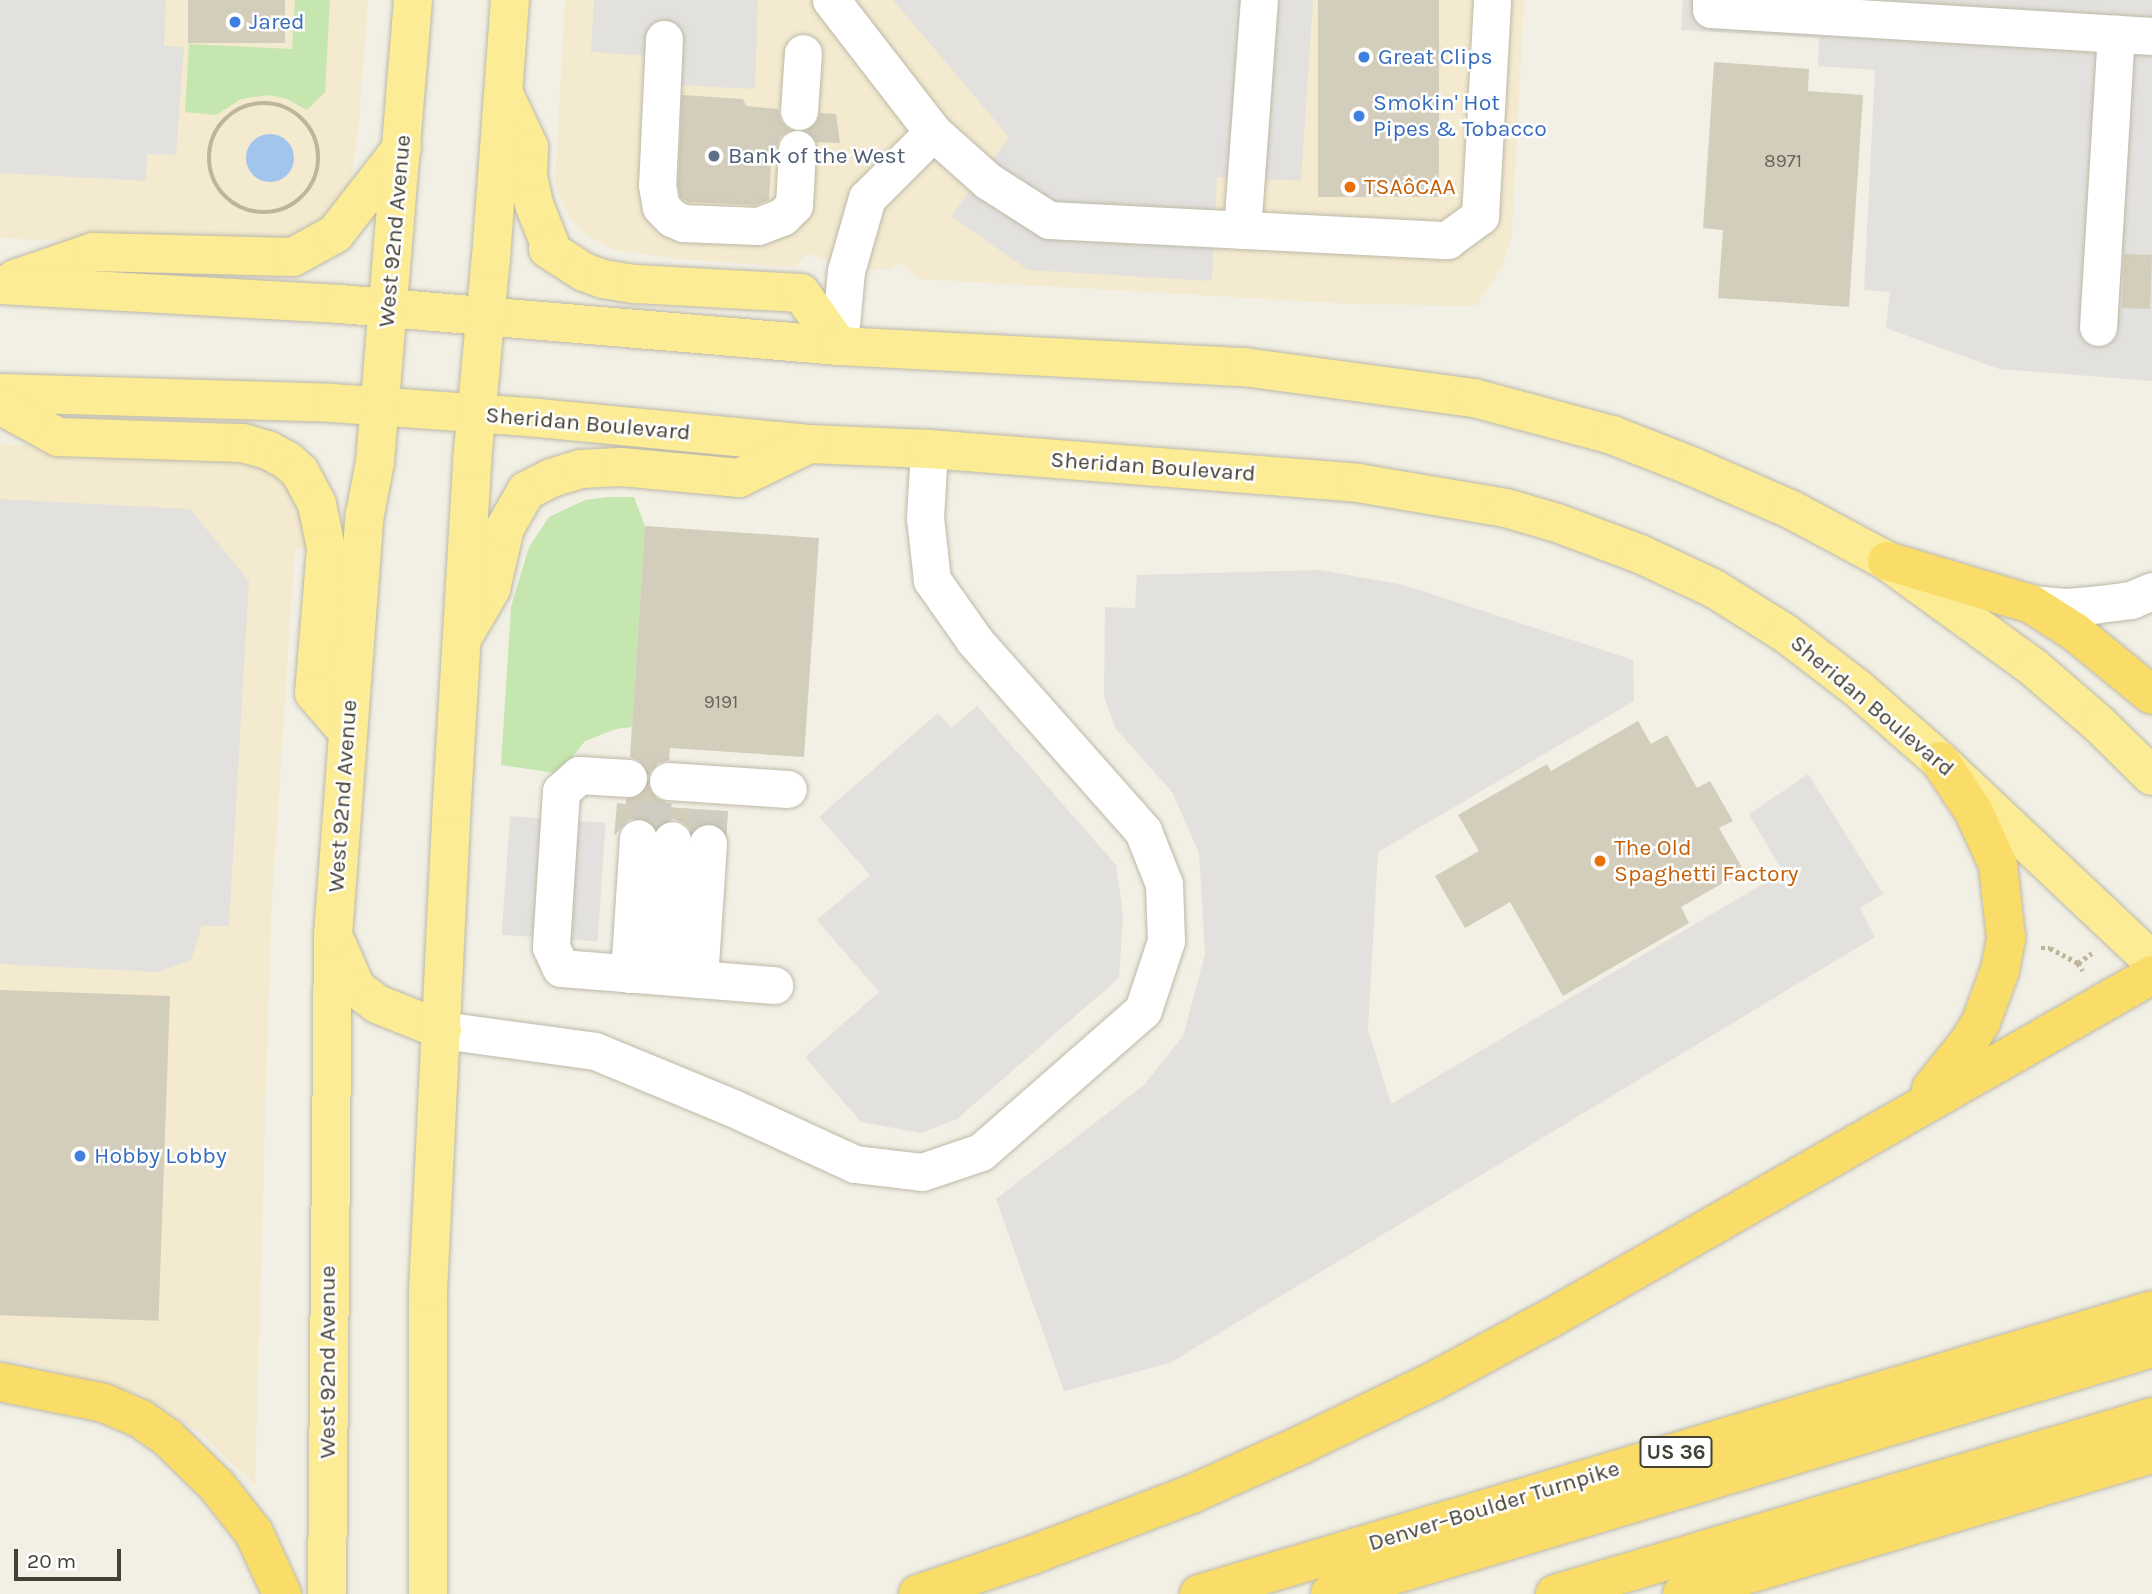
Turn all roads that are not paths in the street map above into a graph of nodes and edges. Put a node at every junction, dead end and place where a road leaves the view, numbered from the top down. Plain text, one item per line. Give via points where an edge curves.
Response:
1 (413, 0) edge
2 (510, 0) edge
3 (831, 0) edge
4 (1259, 0) edge
5 (1492, 0) edge
6 (1711, 0) edge
7 (2116, 34) junction
8 (2152, 36) edge
9 (664, 39) dead end
10 (803, 53) dead end
11 (502, 90) junction
12 (799, 111) dead end
13 (933, 132) junction
14 (402, 148) junction
15 (797, 149) dead end
16 (1242, 230) junction
17 (0, 285) edge
18 (388, 309) junction
19 (485, 317) junction
20 (2098, 327) dead end
21 (839, 346) junction
22 (0, 393) edge
23 (0, 405) edge
24 (379, 408) junction
25 (476, 414) junction
26 (809, 444) junction
27 (929, 450) junction
28 (1887, 561) junction
29 (2152, 591) edge
30 (2031, 604) junction
31 (461, 640) junction
32 (2152, 695) edge
33 (348, 732) junction
34 (1940, 761) junction
35 (2152, 776) edge
36 (628, 778) dead end
37 (788, 789) dead end
38 (681, 813) junction
39 (333, 935) junction
40 (2152, 961) edge
41 (2152, 975) edge
42 (663, 976) junction
43 (774, 985) dead end
44 (442, 1030) junction
45 (1910, 1111) junction
46 (2152, 1310) edge
47 (2152, 1348) edge
48 (0, 1382) edge
49 (2152, 1417) edge
50 (2152, 1454) edge
51 (282, 1594) edge
52 (327, 1594) edge
53 (428, 1594) edge
54 (918, 1594) edge
55 (1199, 1594) edge
56 (1330, 1594) edge
57 (1555, 1594) edge
58 (1682, 1594) edge

1 - 14 main road, West 92nd Avenue
2 - 11 main road
3 - 13 street
4 - 16 street
5 - 16 street via 1480,216 1447,240
6 - 7 street via 1710,9
7 - 8 street
7 - 20 street
9 - 15 street via 657,185 662,206 672,218 683,223 758,226 782,217 794,205
10 - 12 street
11 - 19 main road
11 - 21 main road via 529,147 528,176 548,249 603,279 801,293
13 - 16 street via 988,181 1049,220
13 - 21 street via 867,198 846,271
14 - 17 main road via 335,234 293,257 93,252
14 - 18 main road, West 92nd Avenue
17 - 18 main road
18 - 19 main road
18 - 24 main road, West 92nd Avenue
19 - 21 main road
19 - 25 main road
21 - 28 main road via 1244,367 1474,398 1612,435 1691,466 1791,510
22 - 24 main road, Sheridan Boulevard
23 - 33 main road via 58,437 243,443 268,450 294,466 310,486 326,548 314,693
24 - 25 main road, Sheridan Boulevard
24 - 33 main road, West 92nd Avenue via 365,514
25 - 26 main road, Sheridan Boulevard
25 - 31 main road
26 - 27 main road, Sheridan Boulevard
26 - 31 main road via 739,478 621,467 580,469 526,491 505,528 491,589
27 - 34 main road, Sheridan Boulevard via 1359,483 1442,495 1557,523 1640,554 1733,601 1857,688
27 - 44 street via 925,518 932,580 975,641 1143,831 1164,884 1167,941 1143,1010 981,1152 922,1172 855,1164 595,1051
28 - 30 highway
28 - 35 main road via 2033,667
29 - 30 street via 2131,600 2099,604
30 - 32 highway via 2075,632
31 - 44 main road
33 - 39 main road, West 92nd Avenue
34 - 40 main road, Sheridan Boulevard
34 - 45 highway via 1974,812 1998,865 2005,945 1981,1022
36 - 42 street via 579,775 561,791 551,947 561,968
37 - 38 street
38 - 42 street
38 - 42 street
39 - 44 main road via 356,988 377,1004
39 - 52 main road, West 92nd Avenue
41 - 45 highway
42 - 43 street
44 - 53 main road via 428,1292
45 - 54 highway via 1551,1318 1374,1410 1192,1494
46 - 55 highway, Denver–Boulder Turnpike / US 36
47 - 56 highway
48 - 51 highway via 104,1404 141,1419 167,1437 217,1486 254,1534
49 - 57 highway
50 - 58 highway

